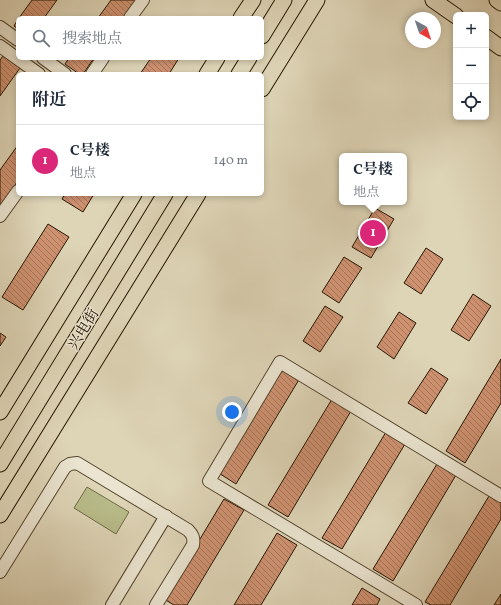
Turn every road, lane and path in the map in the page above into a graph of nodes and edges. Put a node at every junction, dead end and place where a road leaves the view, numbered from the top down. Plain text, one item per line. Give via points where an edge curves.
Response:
1 (143, 0) edge
2 (252, 0) edge
3 (284, 0) edge
4 (317, 0) edge
5 (433, 0) edge
6 (497, 0) edge
7 (501, 3) edge
8 (453, 14) edge
9 (131, 16) edge
10 (243, 16) edge
11 (0, 27) edge
12 (264, 33) edge
13 (16, 39) edge
14 (489, 39) edge
15 (0, 46) edge
16 (501, 48) edge
17 (16, 57) edge
18 (20, 60) edge
19 (46, 60) edge
20 (102, 60) edge
21 (216, 60) edge
22 (248, 60) edge
23 (36, 72) edge
24 (62, 72) edge
25 (93, 72) edge
26 (208, 72) edge
27 (240, 72) edge
28 (264, 86) edge
29 (16, 194) edge
30 (133, 196) edge
31 (165, 196) edge
32 (197, 196) edge
33 (0, 216) edge
34 (0, 412) edge
35 (0, 463) edge
36 (501, 496) edge
37 (0, 515) edge
38 (166, 516) junction
39 (0, 572) edge
40 (112, 605) edge
41 (156, 605) edge
42 (416, 605) edge

1 - 9 street
2 - 10 main road
3 - 12 main road
4 - 28 main road
5 - 8 main road
6 - 7 main road
11 - 13 street
14 - 16 main road
15 - 17 street
18 - 23 street
19 - 24 street
20 - 25 street
21 - 26 main road
22 - 27 main road
29 - 33 street
30 - 34 main road
31 - 35 main road, 兴电街
32 - 37 main road
36 - 42 street via 280,362 209,481
38 - 39 street via 77,463 70,464 65,467
38 - 40 street
38 - 41 street via 188,530 194,539 193,545

